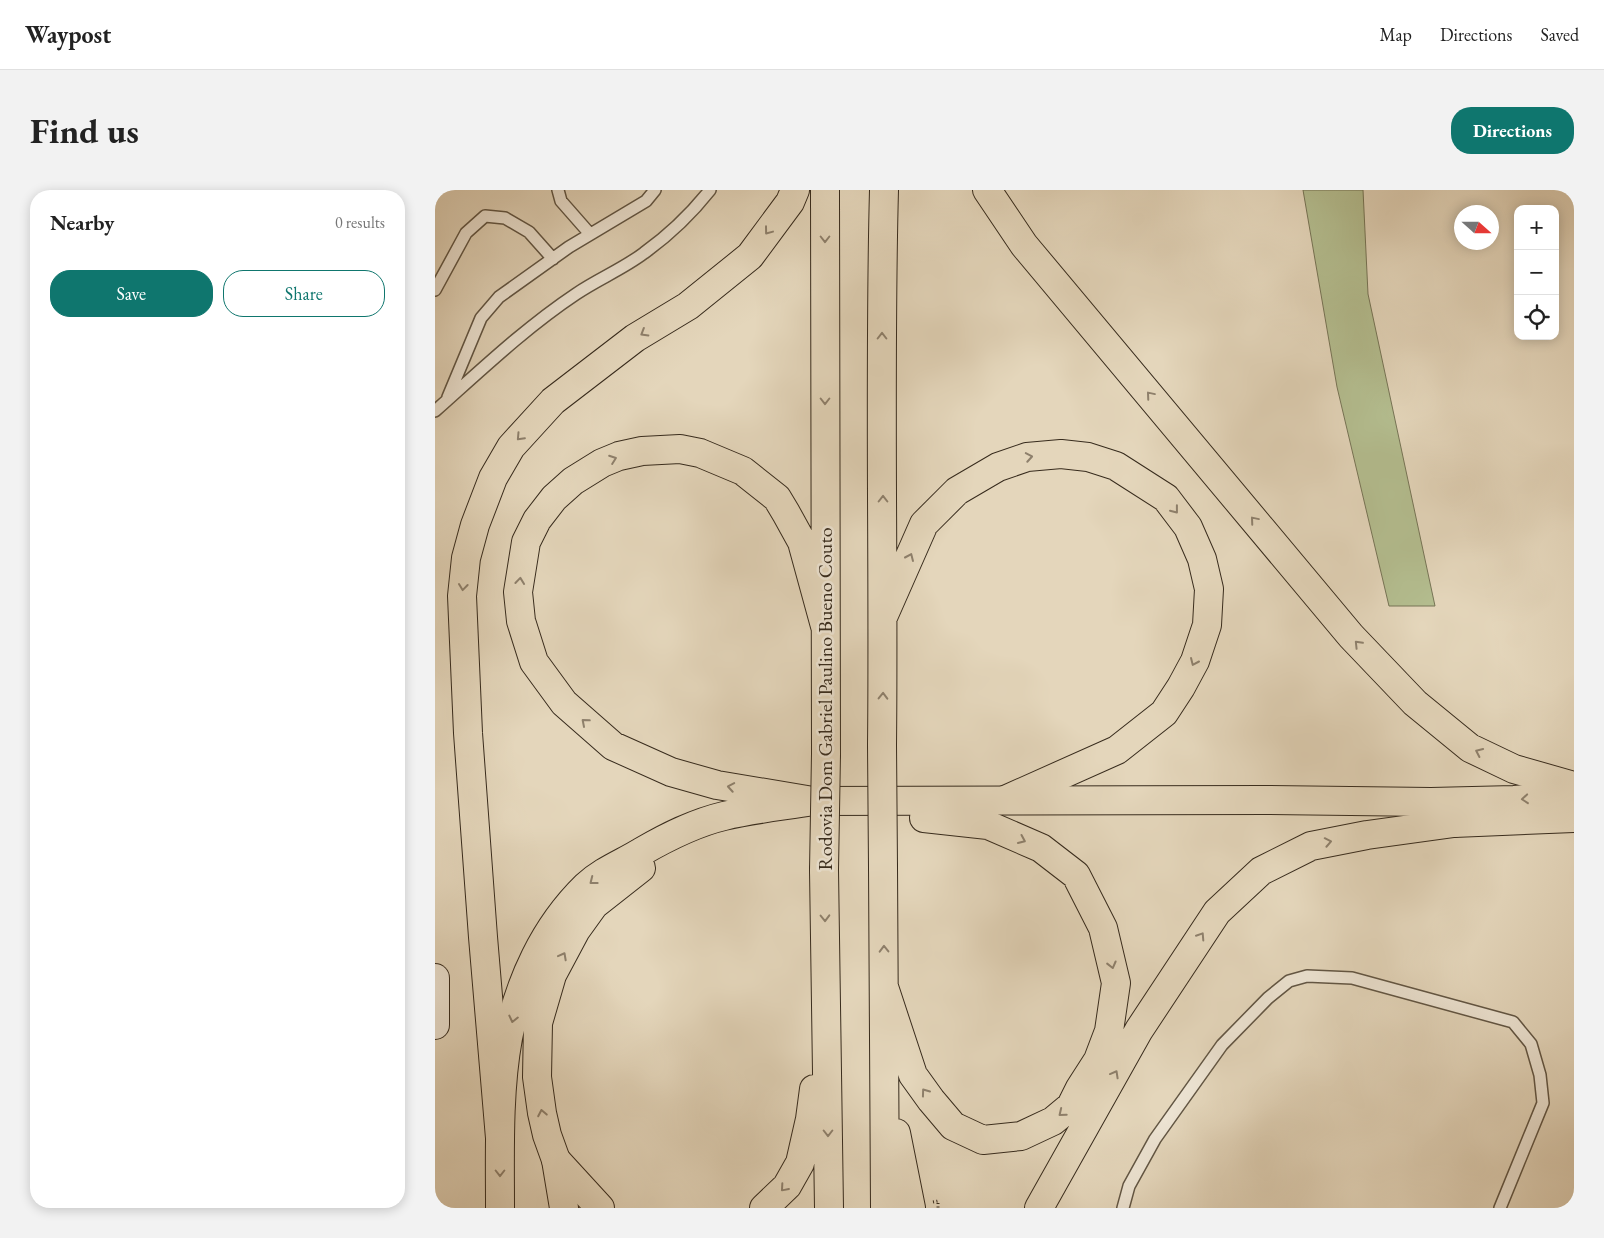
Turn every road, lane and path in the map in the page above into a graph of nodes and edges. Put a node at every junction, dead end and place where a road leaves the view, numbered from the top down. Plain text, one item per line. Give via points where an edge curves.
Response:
1 (559, 190) edge
2 (655, 190) edge
3 (710, 190) edge
4 (795, 190) edge
5 (825, 190) edge
6 (884, 190) edge
7 (987, 190) edge
8 (590, 234) junction
9 (553, 259) junction
10 (435, 290) edge
11 (447, 401) junction
12 (435, 411) edge
13 (883, 617) junction
14 (825, 626) junction
15 (1574, 786) edge
16 (1574, 795) edge
17 (1005, 800) junction
18 (813, 802) junction
19 (924, 818) junction
20 (1574, 818) edge
21 (1454, 822) junction
22 (435, 978) edge
23 (884, 987) junction
24 (827, 989) junction
25 (435, 1025) edge
26 (885, 1080) junction
27 (500, 1138) junction
28 (556, 1160) junction
29 (828, 1165) junction
30 (501, 1208) edge
31 (564, 1208) edge
32 (600, 1208) edge
33 (763, 1208) edge
34 (817, 1208) edge
35 (829, 1208) edge
36 (885, 1208) edge
37 (911, 1208) edge
38 (1039, 1208) edge
39 (1123, 1208) edge
40 (1500, 1208) edge

1 - 8 lane via 561,201
2 - 8 lane via 646,201
3 - 11 lane via 695,209 649,249 539,321
4 -> 27 main road via 790,202 750,256 688,306 635,338 553,401 511,447 493,478 475,525 462,596 468,733
5 -> 14 main road, Rodovia Dom Gabriel Paulino Bueno Couto
13 -> 6 main road
15 -> 7 main road via 1514,769 1470,748 1415,703 1351,636 1093,328 1024,245
8 - 9 lane
9 - 10 lane via 529,232 505,218 485,216 466,232
9 - 11 lane via 499,297 481,318
11 - 12 lane
13 -> 17 main road via 924,524 957,491 998,467 1027,457 1061,454 1088,457 1116,466 1166,498 1188,527 1202,559 1209,589 1207,625 1195,661 1164,713 1117,750
23 -> 13 main road, bridge
18 -> 14 main road via 717,785 671,772 613,746 563,703 534,662 521,621 519,592 526,542 553,498 602,463 642,451 680,449 700,453 743,471 777,498 802,542
14 -> 24 main road, Rodovia Dom Gabriel Paulino Bueno Couto, bridge
16 -> 17 main road via 1431,802
17 - 18 main road
18 -> 27 main road via 722,816 691,826 587,885 544,940 521,990 508,1040
19 - 21 main road via 1227,816
19 -> 23 main road via 988,825 1041,848 1076,875 1103,928 1116,983 1109,1031 1098,1060 1071,1106 1053,1121 1021,1136 983,1140 953,1126 913,1076
28 -> 19 main road via 547,1135 537,1078 538,1023 552,975 576,930 595,906 659,855 682,842 723,828 854,815
20 - 21 main road
38 -> 21 main road via 1139,1030 1217,912 1261,871 1311,846
22 - 25 street
23 - 26 main road
24 -> 29 main road, Rodovia Dom Gabriel Paulino Bueno Couto
24 -> 33 main road via 810,1118 800,1163 787,1186
26 - 36 main road
26 - 37 main road
27 -> 30 main road
28 - 31 main road
28 - 32 main road
29 - 34 main road
29 - 35 main road, Rodovia Dom Gabriel Paulino Bueno Couto
39 - 40 lane via 1129,1186 1155,1139 1222,1045 1268,998 1289,982 1307,976 1352,978 1513,1022 1531,1044 1541,1075 1543,1103

